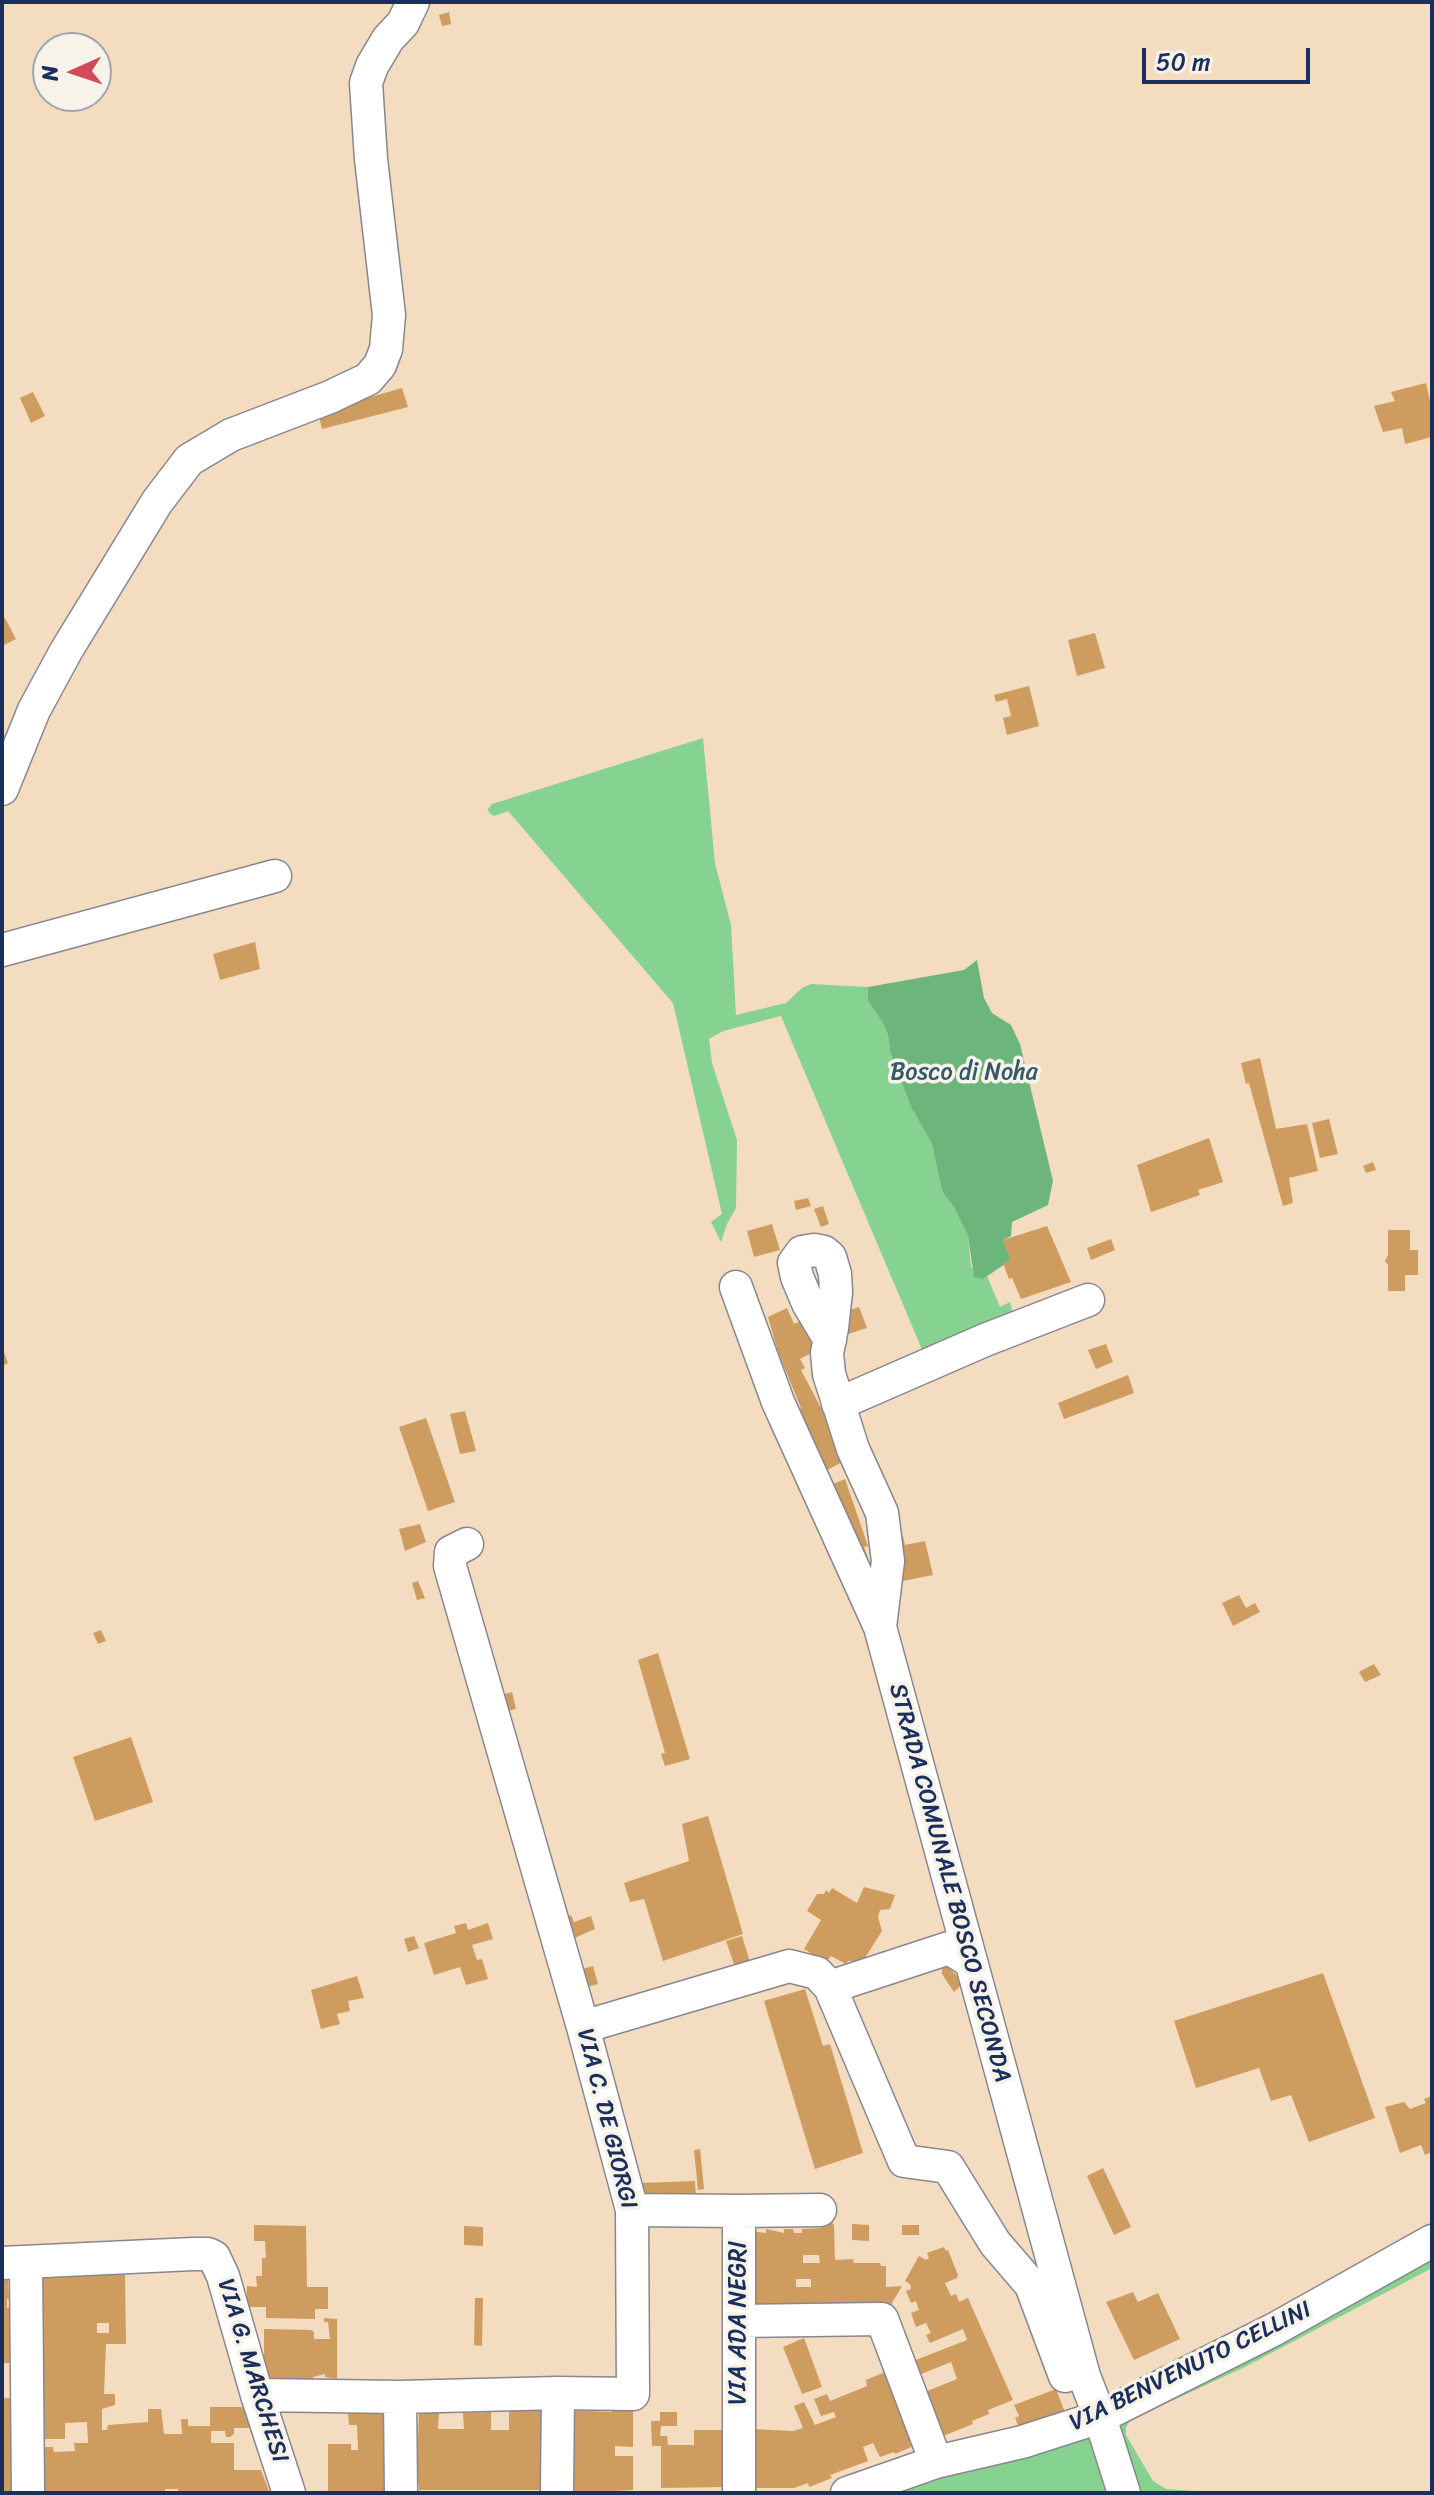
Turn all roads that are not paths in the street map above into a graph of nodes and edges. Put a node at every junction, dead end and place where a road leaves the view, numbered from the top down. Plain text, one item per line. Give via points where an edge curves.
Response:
1 (413, 2) edge
2 (2, 789) edge
3 (275, 876) dead end
4 (2, 950) edge
5 (736, 1287) dead end
6 (1073, 1315) dead end
7 (830, 1340) dead end
8 (838, 1404) junction
9 (467, 1544) dead end
10 (880, 1627) junction
11 (971, 1962) junction
12 (830, 1987) junction
13 (583, 2027) junction
14 (632, 2210) junction
15 (820, 2210) dead end
16 (739, 2211) junction
17 (1432, 2241) edge
18 (14, 2263) edge
19 (739, 2321) junction
20 (558, 2393) junction
21 (257, 2395) junction
22 (400, 2397) junction
23 (1091, 2420) junction
24 (936, 2462) junction
25 (28, 2493) edge
26 (289, 2493) edge
27 (401, 2493) edge
28 (557, 2493) edge
29 (739, 2493) edge
30 (847, 2493) edge
31 (1124, 2493) edge

1 - 2 street via 366,83 389,315 380,365 356,385 231,435 189,460 157,502 66,651 34,710
3 - 4 street
5 - 10 street, STRADA COMUNALE BOSCO SECONDA via 778,1402
6 - 8 street
7 - 8 street via 829,1374
8 - 10 street via 887,1535
9 - 13 street, VIA C. DE GIORGI via 451,1552 450,1566
10 - 11 street, STRADA COMUNALE BOSCO SECONDA
11 - 12 street via 949,1948
11 - 23 street, STRADA COMUNALE BOSCO SECONDA via 1084,2376
12 - 13 street via 817,1973 789,1966
12 - 23 street via 904,2161 948,2167 995,2243 1031,2285
13 - 14 street, VIA C. DE GIORGI
14 - 16 street, VIA ADA NEGRI
14 - 20 street, VIA C. DE GIORGI via 633,2394
15 - 16 street
16 - 19 street, VIA ADA NEGRI
17 - 23 street, VIA BENVENUTO CELLINI via 1273,2330
18 - 21 street, VIA G. MARCHESI via 208,2254 223,2276
18 - 25 street
19 - 24 street via 882,2319
19 - 29 street, VIA ADA NEGRI
20 - 22 street, VIA C. DE GIORGI
20 - 28 street
21 - 22 street, VIA C. DE GIORGI
21 - 26 street, VIA G. MARCHESI
22 - 27 street
23 - 24 street, VIA BENVENUTO CELLINI
23 - 31 street, STRADA COMUNALE BOSCO SECONDA
24 - 30 street, VIA BENVENUTO CELLINI

